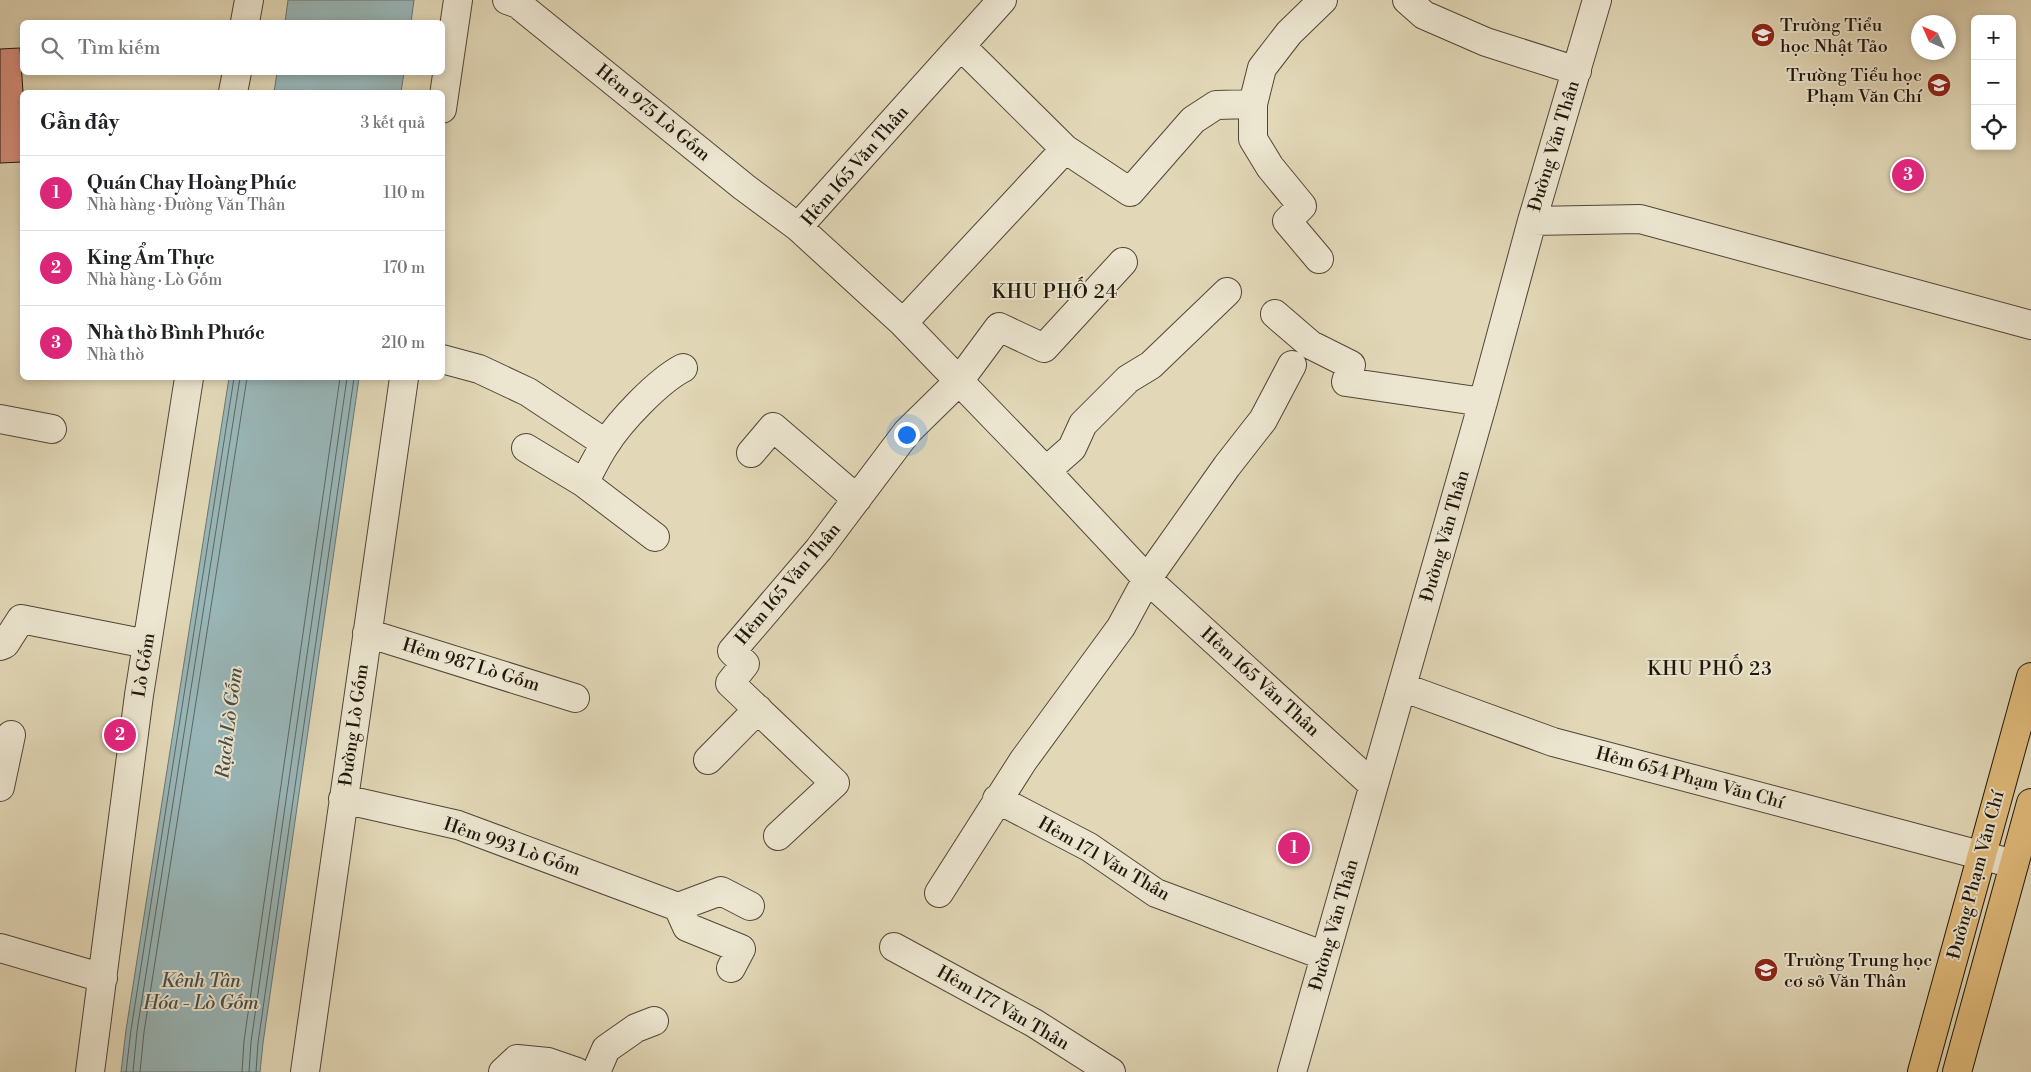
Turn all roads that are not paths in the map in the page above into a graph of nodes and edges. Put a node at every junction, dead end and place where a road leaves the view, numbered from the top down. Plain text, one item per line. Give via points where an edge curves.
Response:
1 (249, 0) edge
2 (458, 0) edge
3 (508, 0) edge
4 (1002, 0) edge
5 (1323, 0) edge
6 (1407, 0) edge
7 (1597, 0) edge
8 (245, 20) edge
9 (961, 46) junction
10 (1577, 71) junction
11 (236, 75) edge
12 (233, 90) edge
13 (445, 90) edge
14 (1253, 104) junction
15 (1065, 149) junction
16 (1532, 221) junction
17 (798, 227) junction
18 (1319, 259) dead end
19 (1122, 262) dead end
20 (1228, 292) dead end
21 (1275, 314) dead end
22 (903, 323) junction
23 (2031, 326) edge
24 (445, 360) edge
25 (1292, 365) dead end
26 (682, 368) dead end
27 (189, 380) edge
28 (404, 380) edge
29 (958, 381) junction
30 (1483, 402) junction
31 (0, 419) edge
32 (52, 429) dead end
33 (605, 444) junction
34 (526, 448) dead end
35 (751, 453) dead end
36 (1046, 471) junction
37 (584, 482) junction
38 (857, 499) junction
39 (655, 537) dead end
40 (1146, 579) junction
41 (367, 632) junction
42 (147, 644) junction
43 (0, 646) edge
44 (2031, 677) edge
45 (1402, 687) junction
46 (575, 698) dead end
47 (758, 709) junction
48 (11, 735) dead end
49 (708, 760) dead end
50 (1373, 785) junction
51 (0, 787) edge
52 (343, 799) junction
53 (997, 799) junction
54 (1993, 817) junction
55 (2029, 819) edge
56 (778, 836) dead end
57 (1982, 856) junction
58 (2014, 864) junction
59 (939, 893) dead end
60 (750, 906) dead end
61 (678, 907) junction
62 (0, 948) edge
63 (894, 948) dead end
64 (1325, 956) junction
65 (731, 968) dead end
66 (103, 978) junction
67 (654, 1021) dead end
68 (90, 1072) edge
69 (305, 1072) edge
70 (503, 1072) edge
71 (577, 1072) edge
72 (596, 1072) edge
73 (1110, 1072) edge
74 (1292, 1072) edge
75 (1922, 1072) edge
76 (1957, 1072) edge

1 - 8 street
2 - 13 street
3 - 17 street, Hẻm 975 Lò Gốm via 518,4
4 - 9 street, Hẻm 165 Văn Thân
5 - 14 street via 1289,33 1262,68
6 - 10 street via 1424,15 1486,42
7 - 10 street, Đường Văn Thân
9 - 15 street
9 - 17 street, Hẻm 165 Văn Thân
10 - 16 street, Đường Văn Thân
11 - 12 street
14 - 15 street via 1216,105 1194,120 1130,192
14 - 18 street via 1253,138 1270,167 1302,206 1287,221
15 - 22 street
16 - 23 street via 1640,219
16 - 30 street, Đường Văn Thân
17 - 22 street, Hẻm 165 Văn Thân
19 - 29 street, Hẻm 165 Văn Thân via 1044,348 998,327
20 - 36 street via 1151,365 1128,379 1083,424 1072,448
21 - 30 street via 1311,345 1352,365 1346,382
22 - 29 street, Hẻm 165 Văn Thân
24 - 33 street via 479,369 528,392
25 - 40 street via 1264,420
26 - 33 street via 671,374 636,408
27 - 42 street, Lò Gốm
28 - 41 street, Đường Lò Gốm
29 - 36 street, Hẻm 165 Văn Thân
29 - 38 street, Hẻm 165 Văn Thân via 907,432
30 - 45 street, Đường Văn Thân
31 - 32 street
33 - 37 street
34 - 37 street
35 - 38 street via 773,427
36 - 40 street, Hẻm 165 Văn Thân
37 - 39 street
38 - 47 street, Hẻm 165 Văn Thân via 732,651 745,664 730,682
40 - 50 street, Hẻm 165 Văn Thân
40 - 53 street via 1121,627
41 - 46 street, Hẻm 987 Lò Gốm
41 - 52 street, Đường Lò Gốm
42 - 43 street via 21,620 5,644
42 - 66 street, Lò Gốm
44 - 54 main road, Đường Phạm Văn Chí
45 - 50 street, Đường Văn Thân
45 - 57 street, Hẻm 654 Phạm Văn Chí via 1553,742
47 - 49 street
47 - 56 street, Hẻm 165 Văn Thân via 834,782
48 - 51 street
50 - 64 street, Đường Văn Thân
52 - 61 street, Hẻm 993 Lò Gốm via 458,825
52 - 69 street, Đường Lò Gốm
53 - 59 street
53 - 64 street, Hẻm 171 Văn Thân via 1089,847 1156,893
54 - 55 street
54 - 57 main road, Đường Phạm Văn Chí
55 - 58 main road, Đường Phạm Văn Chí
57 - 58 street, Hẻm 654 Phạm Văn Chí
57 - 75 main road, Đường Phạm Văn Chí
58 - 76 main road, Đường Phạm Văn Chí
60 - 61 street via 721,891
61 - 65 street via 687,927 741,949
62 - 66 street
63 - 73 street, Hẻm 177 Văn Thân via 1034,1023
64 - 74 street, Đường Văn Thân
66 - 68 street, Lò Gốm
67 - 72 street via 636,1028 606,1049
70 - 71 street via 517,1059 548,1062

